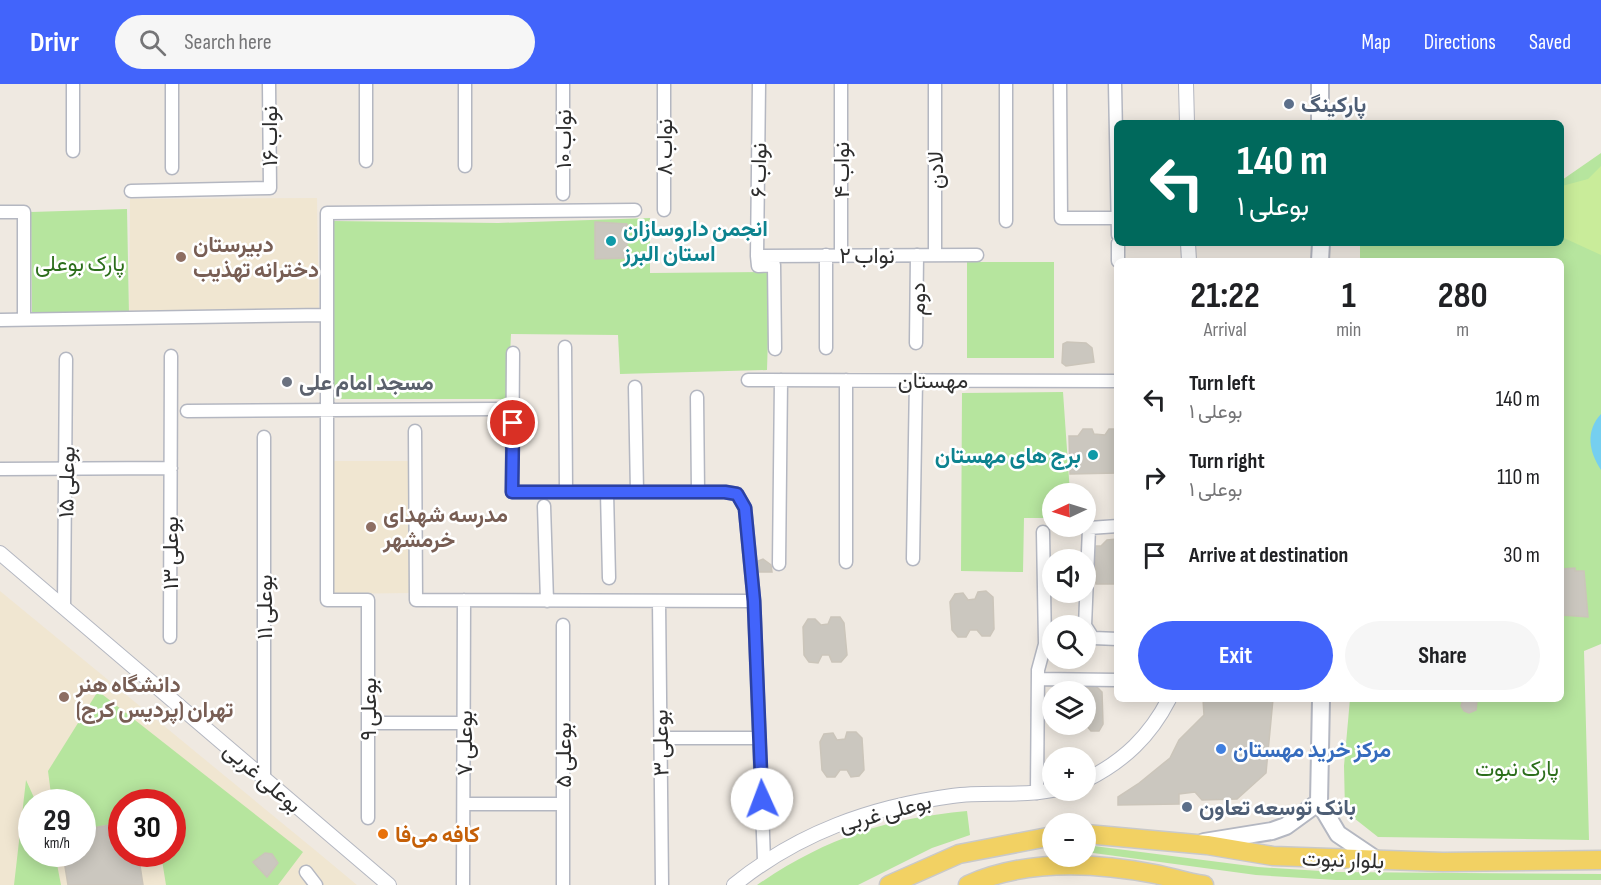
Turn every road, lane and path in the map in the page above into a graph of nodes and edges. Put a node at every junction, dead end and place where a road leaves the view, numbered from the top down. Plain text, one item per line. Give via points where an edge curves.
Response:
1 (73, 84) edge
2 (172, 84) edge
3 (269, 84) edge
4 (366, 84) edge
5 (465, 84) edge
6 (563, 84) edge
7 (664, 84) edge
8 (759, 84) edge
9 (841, 84) edge
10 (935, 84) edge
11 (1006, 84) edge
12 (1060, 84) edge
13 (1115, 84) edge
14 (1186, 84) edge
15 (1320, 84) edge
16 (1116, 120) edge
17 (1187, 120) edge
18 (1320, 120) edge
19 (73, 151) dead end
20 (366, 161) dead end
21 (465, 166) dead end
22 (172, 168) dead end
23 (131, 190) dead end
24 (563, 194) dead end
25 (635, 210) dead end
26 (664, 210) dead end
27 (0, 212) edge
28 (1114, 218) edge
29 (1006, 221) dead end
30 (826, 255) junction
31 (841, 255) junction
32 (917, 255) junction
33 (935, 255) junction
34 (977, 255) dead end
35 (757, 256) junction
36 (326, 315) junction
37 (0, 320) edge
38 (24, 320) junction
39 (916, 343) dead end
40 (565, 347) dead end
41 (826, 348) dead end
42 (775, 349) dead end
43 (513, 353) dead end
44 (171, 356) dead end
45 (66, 359) dead end
46 (748, 380) dead end
47 (781, 380) junction
48 (846, 380) junction
49 (916, 380) junction
50 (1114, 381) edge
51 (635, 387) dead end
52 (697, 397) dead end
53 (496, 409) dead end
54 (325, 410) junction
55 (188, 411) dead end
56 (415, 431) dead end
57 (264, 437) dead end
58 (67, 468) junction
59 (171, 468) junction
60 (0, 469) edge
61 (566, 492) junction
62 (607, 492) junction
63 (637, 492) junction
64 (698, 492) junction
65 (544, 506) dead end
66 (1114, 526) edge
67 (1044, 537) edge
68 (0, 552) edge
69 (913, 559) dead end
70 (846, 562) dead end
71 (779, 564) dead end
72 (609, 578) dead end
73 (465, 600) junction
74 (547, 601) junction
75 (659, 601) junction
76 (754, 601) junction
77 (64, 606) junction
78 (1048, 615) edge
79 (1088, 615) edge
80 (562, 625) dead end
81 (1096, 634) edge
82 (170, 637) dead end
83 (1114, 638) edge
84 (1042, 666) edge
85 (1038, 679) junction
86 (1114, 680) edge
87 (1168, 702) edge
88 (1322, 702) edge
89 (368, 723) junction
90 (464, 723) junction
91 (660, 738) junction
92 (759, 738) junction
93 (1096, 775) edge
94 (264, 778) junction
95 (1042, 793) edge
96 (1037, 794) junction
97 (1320, 802) junction
98 (464, 804) junction
99 (563, 804) junction
100 (368, 818) dead end
101 (1096, 835) edge
102 (1042, 839) edge
103 (1191, 843) junction
104 (764, 860) junction
105 (1601, 860) edge
106 (1378, 861) junction
107 (1042, 864) edge
108 (1096, 864) edge
109 (306, 872) dead end
110 (1179, 884) edge
111 (316, 885) edge
112 (389, 885) edge
113 (463, 885) edge
114 (563, 885) edge
115 (662, 885) edge
116 (734, 885) edge
117 (889, 885) edge
118 (968, 885) edge
119 (1204, 885) edge

1 - 19 street
2 - 22 street
3 - 23 street, نواب ۱۶ via 270,188
4 - 20 street
5 - 21 street
6 - 24 street, نواب ۱۰
7 - 26 street, نواب ۸
8 - 35 street, نواب ۶
9 - 31 street, نواب ۴
10 - 33 street, لادن
11 - 29 street
12 - 28 street via 1061,218
13 - 16 street
14 - 17 street
15 - 18 main road
25 - 36 street via 327,213
27 - 38 street via 24,212
30 - 31 street, نواب ۲
30 - 35 street, نواب ۲
30 - 41 street
31 - 32 street, نواب ۲
32 - 33 street, نواب ۲
32 - 39 street, دوم
33 - 34 street, نواب ۲
35 - 42 street via 759,266 774,266
36 - 38 street
36 - 54 street
37 - 38 street
40 - 61 street
43 - 61 street via 512,492
44 - 59 street, بوعلی ۱۳
45 - 58 street, بوعلی ۱۵
46 - 47 street, مهستان
47 - 48 street, مهستان
47 - 71 street
48 - 49 street, مهستان
48 - 70 street
49 - 50 street, مهستان
49 - 69 street
51 - 63 street
52 - 64 street
53 - 54 street
54 - 55 street
54 - 89 street, بوعلی ۹ via 327,600 368,600
56 - 73 street via 416,600
57 - 94 street, بوعلی ۱۱
58 - 59 street
58 - 60 street
58 - 77 street, بوعلی ۱۵
59 - 82 street, بوعلی ۱۳
61 - 62 street
62 - 63 street
62 - 72 street
63 - 64 street
64 - 76 street via 737,494 745,508
65 - 74 street
66 - 79 street via 1089,528
67 - 78 street
68 - 77 street, بوعلی غربی
73 - 74 street
73 - 90 street, بوعلی ۷
74 - 75 street
75 - 76 street
75 - 91 street, بوعلی ۳
76 - 92 street
77 - 94 street, بوعلی غربی
80 - 99 street, بوعلی ۵
81 - 83 street
84 - 85 street
85 - 86 street
85 - 96 street
87 - 93 street via 1158,721 1133,750
88 - 97 main road
89 - 90 street
89 - 100 street, بوعلی ۹
90 - 98 street, بوعلی ۷
91 - 92 street
91 - 115 street, بوعلی ۳
92 - 104 street
94 - 112 street, بوعلی غربی
95 - 96 street, بوعلی غربی
96 - 104 street, بوعلی غربی via 954,796 892,807 846,820
97 - 103 main road via 1272,831
97 - 106 main road via 1338,834
98 - 99 street
98 - 113 street, بوعلی ۷
99 - 114 street, بوعلی ۵
101 - 103 main road, بلوار نبوت
102 - 117 main road via 958,854
103 - 106 main road, بلوار نبوت via 1273,856
104 - 116 street, بوعلی غربی
105 - 106 main road, بلوار نبوت
107 - 118 main road via 997,872
108 - 110 main road via 1156,874
109 - 111 street
110 - 119 main road

